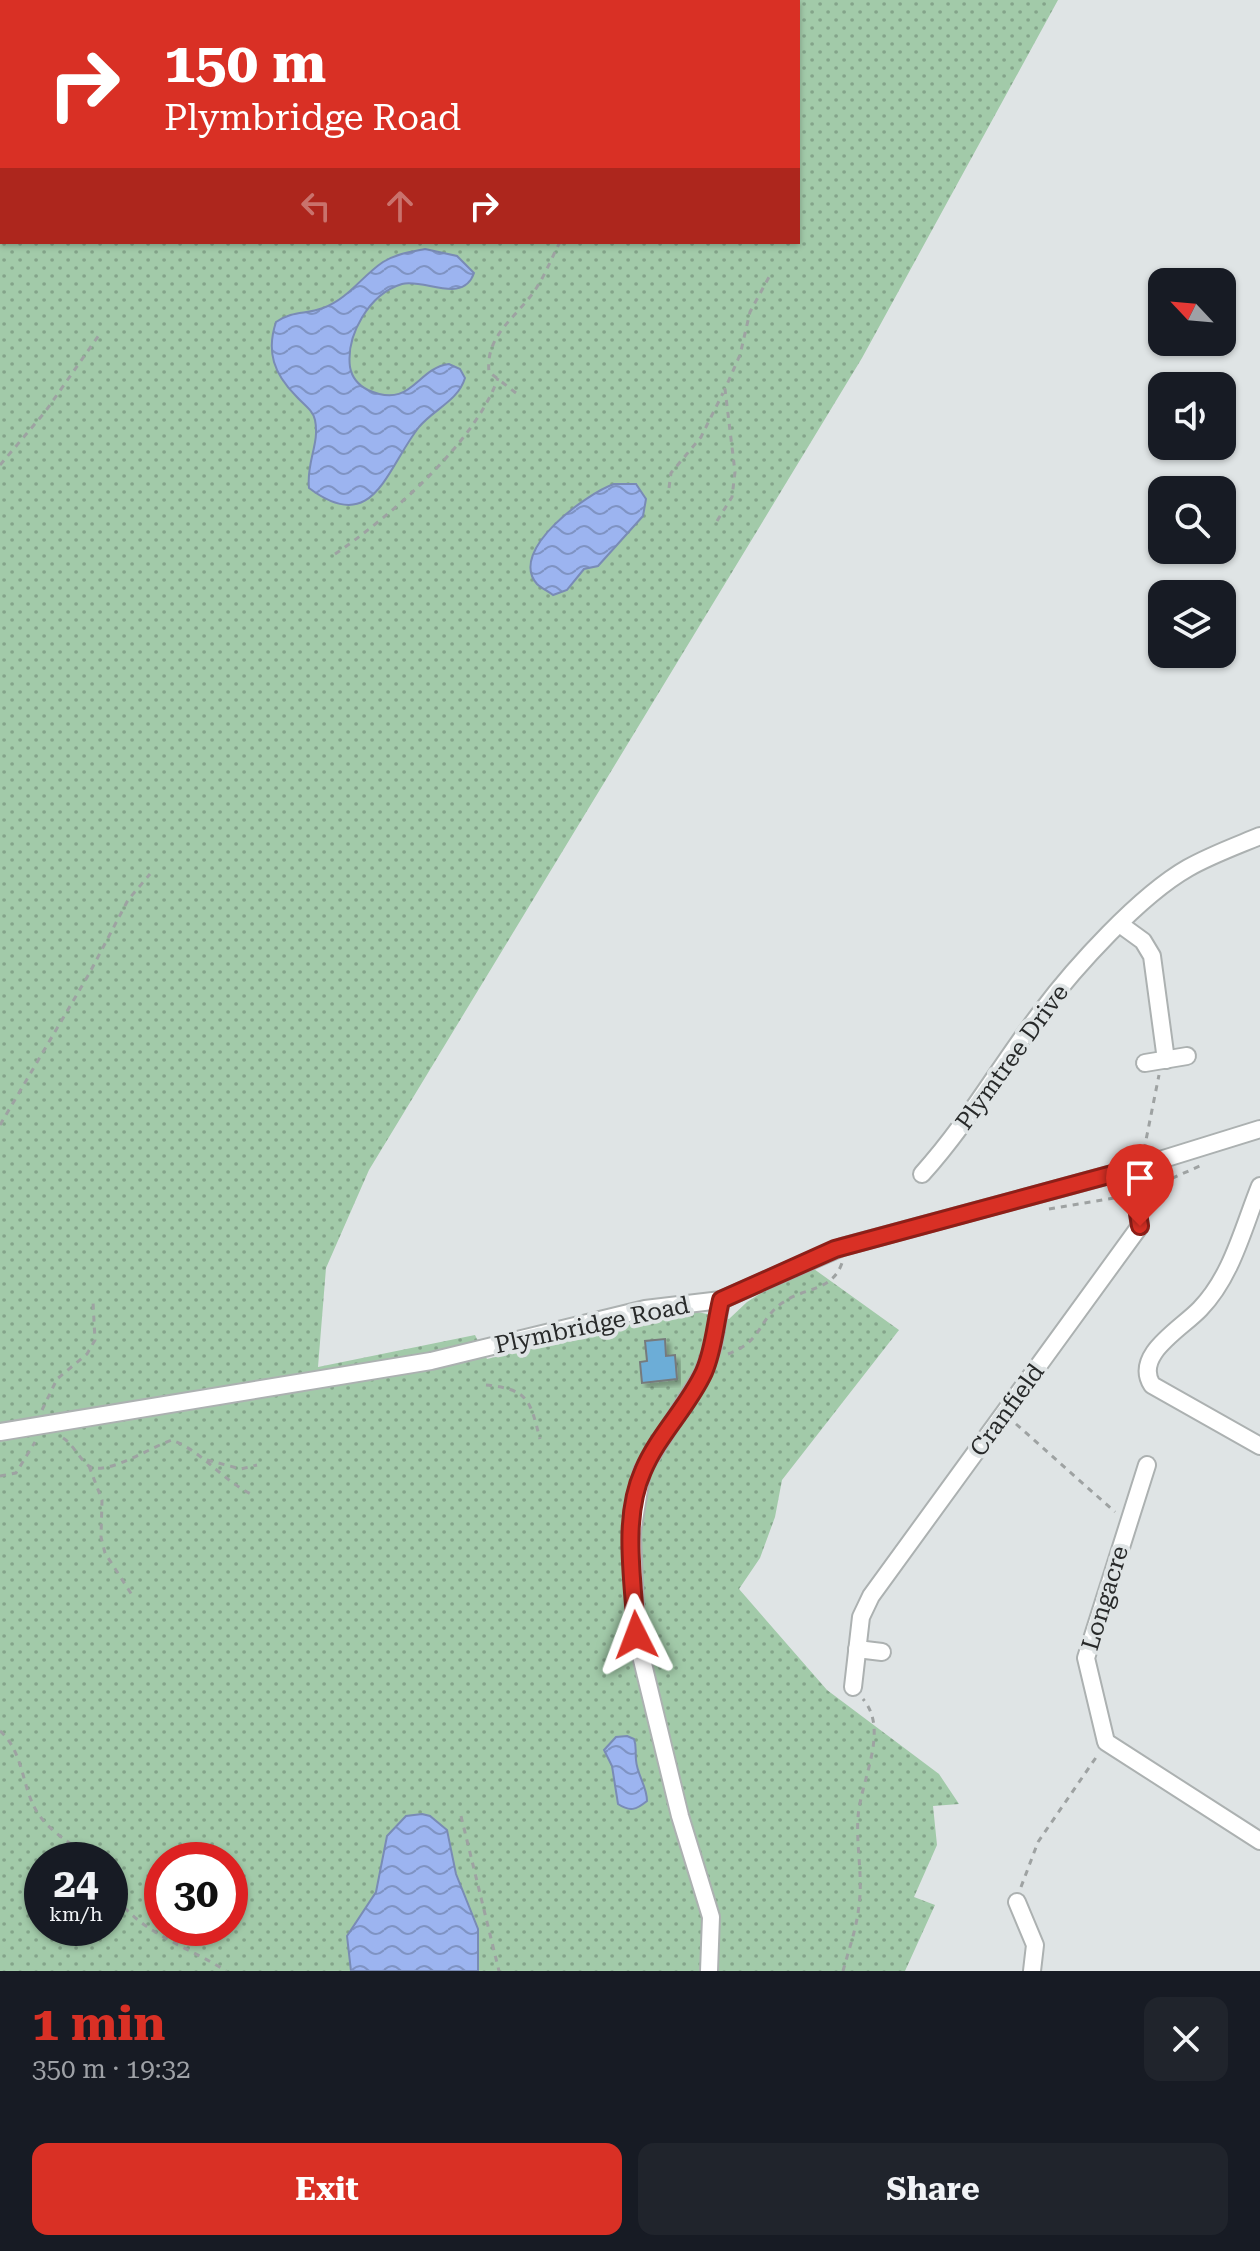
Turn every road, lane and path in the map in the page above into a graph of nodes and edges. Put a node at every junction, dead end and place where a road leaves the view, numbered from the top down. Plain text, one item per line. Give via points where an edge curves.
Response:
1 (559, 244) edge
2 (769, 277) dead end
3 (99, 335) dead end
4 (498, 378) junction
5 (725, 389) junction
6 (516, 393) dead end
7 (0, 465) edge
8 (669, 488) dead end
9 (717, 521) dead end
10 (335, 554) dead end
11 (1260, 836) edge
12 (150, 874) dead end
13 (1121, 925) junction
14 (1187, 1056) dead end
15 (1166, 1060) junction
16 (1145, 1063) dead end
17 (1155, 1093) dead end
18 (0, 1125) edge
19 (1260, 1129) edge
20 (1214, 1159) dead end
21 (1136, 1167) junction
22 (922, 1174) dead end
23 (1260, 1186) edge
24 (1136, 1194) junction
25 (842, 1247) junction
26 (721, 1300) junction
27 (709, 1356) junction
28 (486, 1385) dead end
29 (1004, 1414) junction
30 (0, 1432) edge
31 (45, 1438) dead end
32 (540, 1439) dead end
33 (1260, 1446) edge
34 (206, 1460) dead end
35 (257, 1465) dead end
36 (1147, 1465) dead end
37 (89, 1466) dead end
38 (0, 1476) edge
39 (1128, 1523) junction
40 (132, 1595) dead end
41 (857, 1649) junction
42 (882, 1652) dead end
43 (853, 1687) joint
44 (0, 1731) edge
45 (1106, 1742) junction
46 (461, 1816) dead end
47 (1260, 1841) edge
48 (71, 1842) edge
49 (1017, 1902) joint
50 (128, 1910) edge
51 (226, 1971) edge
52 (499, 1971) edge
53 (709, 1971) edge
54 (843, 1971) edge
55 (1032, 1971) edge

1 - 4 path via 537,287 494,339 489,372
2 - 5 path via 750,312
3 - 7 path
4 - 6 path
4 - 10 path via 478,419 423,481 376,527
5 - 8 path via 701,437 671,473
5 - 9 path via 735,472 732,497
11 - 13 street, Plymtree Drive via 1186,869
12 - 18 path via 128,900
13 - 15 street via 1143,941 1152,956
13 - 22 street, Plymtree Drive via 1059,990 971,1118
14 - 15 street
15 - 16 street
17 - 21 path
19 - 21 street, Plymbridge Road
20 - 24 path
21 - 24 street, Cranfield
21 - 25 street, Plymbridge Road
23 - 33 street via 1221,1286 1158,1348 1146,1375 1152,1385
24 - 29 street, Cranfield via 1140,1226 1128,1246
25 - 26 street, Plymbridge Road
25 - 27 path via 842,1264 827,1285 782,1303 743,1348
26 - 27 street
26 - 30 street, Plymbridge Road via 645,1309 431,1361
27 - 53 street via 642,1471 632,1533 636,1635 711,1917
28 - 32 path via 516,1390 526,1398
29 - 39 path
29 - 41 street, Cranfield via 871,1596 861,1617
31 - 38 path via 28,1448 16,1473
34 - 35 path via 241,1469
36 - 39 street, Longacre
37 - 40 path via 102,1500 105,1553
39 - 45 street, Longacre via 1086,1658
41 - 42 street
41 - 43 street, Cranfield
43 - 54 path via 871,1709 873,1736 858,1817 860,1903
44 - 48 path via 22,1766 40,1816
45 - 47 street
45 - 49 path via 1038,1842
46 - 52 path
49 - 55 street via 1035,1945
50 - 51 path via 151,1930

